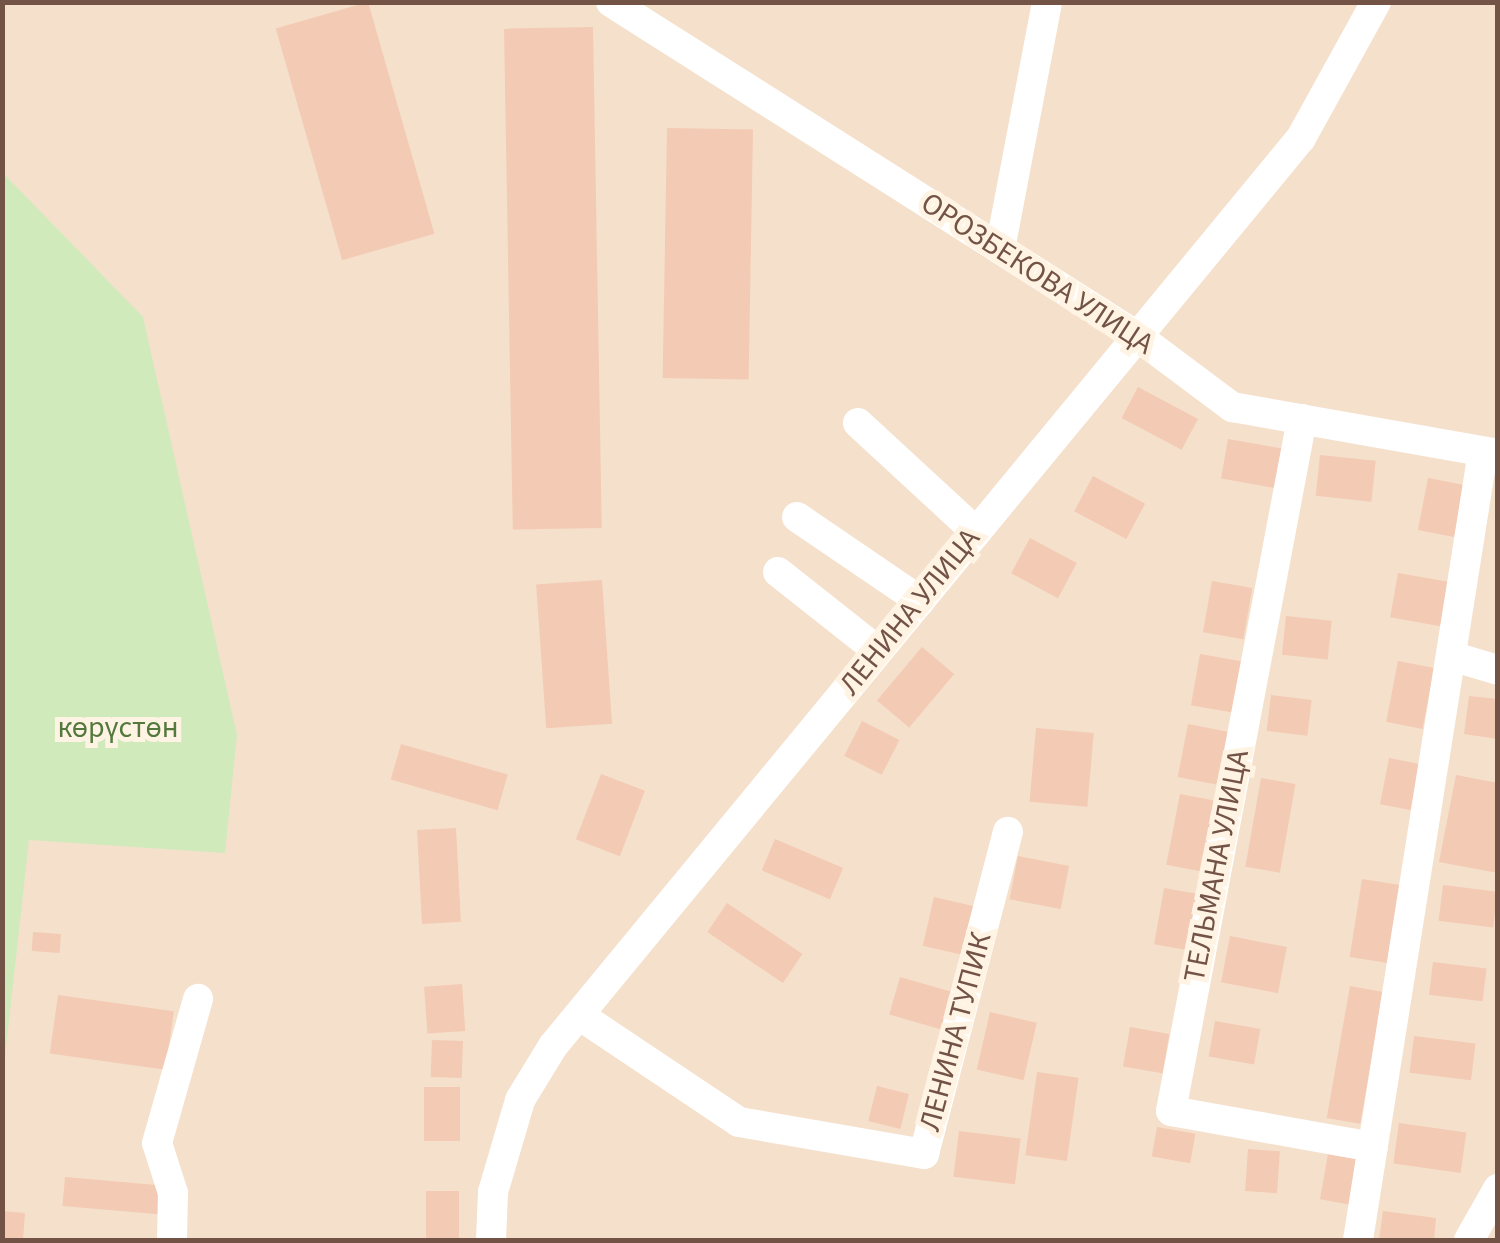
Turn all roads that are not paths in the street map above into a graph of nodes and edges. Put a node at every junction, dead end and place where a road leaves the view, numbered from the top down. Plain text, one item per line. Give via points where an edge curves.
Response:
1 (610, 2) edge
2 (1047, 2) edge
3 (1376, 2) edge
4 (1000, 249) junction
5 (1137, 336) junction
6 (1302, 419) junction
7 (858, 424) dead end
8 (1490, 453) edge
9 (797, 517) dead end
10 (976, 532) junction
11 (778, 572) dead end
12 (920, 601) junction
13 (878, 651) junction
14 (1451, 656) junction
15 (1498, 670) edge
16 (1008, 832) dead end
17 (198, 999) dead end
18 (579, 1015) junction
19 (1373, 1147) junction
20 (1498, 1189) edge
21 (172, 1240) edge
22 (491, 1240) edge
23 (1358, 1240) edge
24 (1469, 1240) edge

1 - 4 street, ОРОЗБЕКОВА УЛИЦА
2 - 4 street
3 - 5 street, ЛЕНИНА УЛИЦА via 1301,138
4 - 5 street, ОРОЗБЕКОВА УЛИЦА
5 - 6 street, ОРОЗБЕКОВА УЛИЦА via 1232,407
5 - 10 street, ЛЕНИНА УЛИЦА
6 - 8 street, ОРОЗБЕКОВА УЛИЦА
6 - 19 street, ТЕЛЬМАНА УЛИЦА via 1171,1111
7 - 10 street
8 - 14 street
9 - 12 street
10 - 12 street, ЛЕНИНА УЛИЦА
11 - 13 street
12 - 13 street, ЛЕНИНА УЛИЦА
13 - 18 street, ЛЕНИНА УЛИЦА
14 - 15 street
14 - 19 street
16 - 18 street, ЛЕНИНА ТУПИК via 924,1154 739,1122
17 - 21 street via 157,1143 173,1193
18 - 22 street, ЛЕНИНА УЛИЦА via 520,1100 493,1192
19 - 23 street
20 - 24 street

